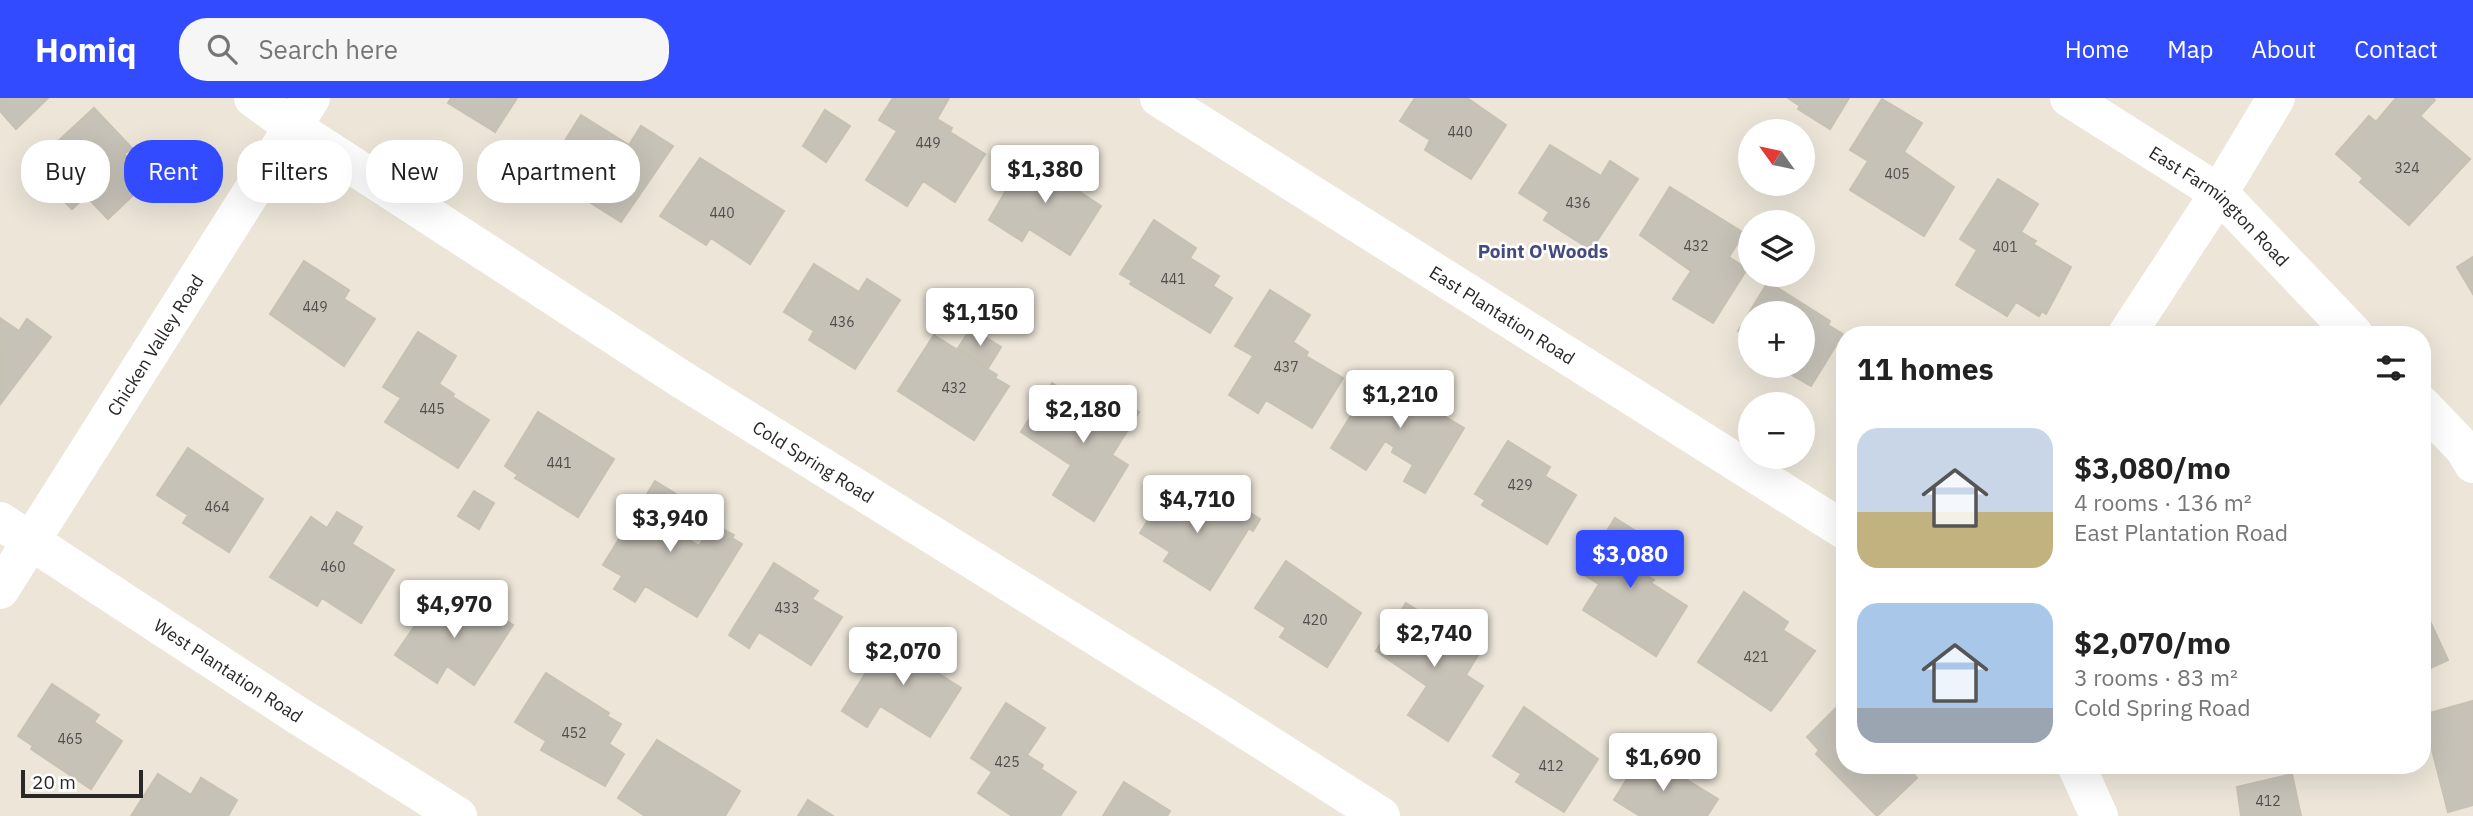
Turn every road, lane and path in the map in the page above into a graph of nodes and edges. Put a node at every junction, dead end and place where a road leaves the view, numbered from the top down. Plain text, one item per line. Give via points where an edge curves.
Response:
1 (253, 98) edge
2 (1159, 98) edge
3 (2069, 98) edge
4 (2276, 98) edge
5 (302, 113) edge
6 (2219, 193) junction
7 (2132, 326) edge
8 (2346, 326) edge
9 (2431, 414) edge
10 (2470, 452) edge
11 (1836, 525) edge
12 (15, 532) edge
13 (0, 590) edge
14 (2080, 774) edge
15 (458, 816) edge
16 (1381, 816) edge
17 (2099, 816) edge

1 - 5 street, Cold Spring Road
2 - 11 street, East Plantation Road
3 - 6 street, East Farmington Road
4 - 6 street
5 - 12 street, Chicken Valley Road
5 - 16 street, Cold Spring Road via 681,379
6 - 7 street
6 - 8 street, East Farmington Road
9 - 10 street
12 - 13 street, Chicken Valley Road
12 - 15 street, West Plantation Road
14 - 17 street

